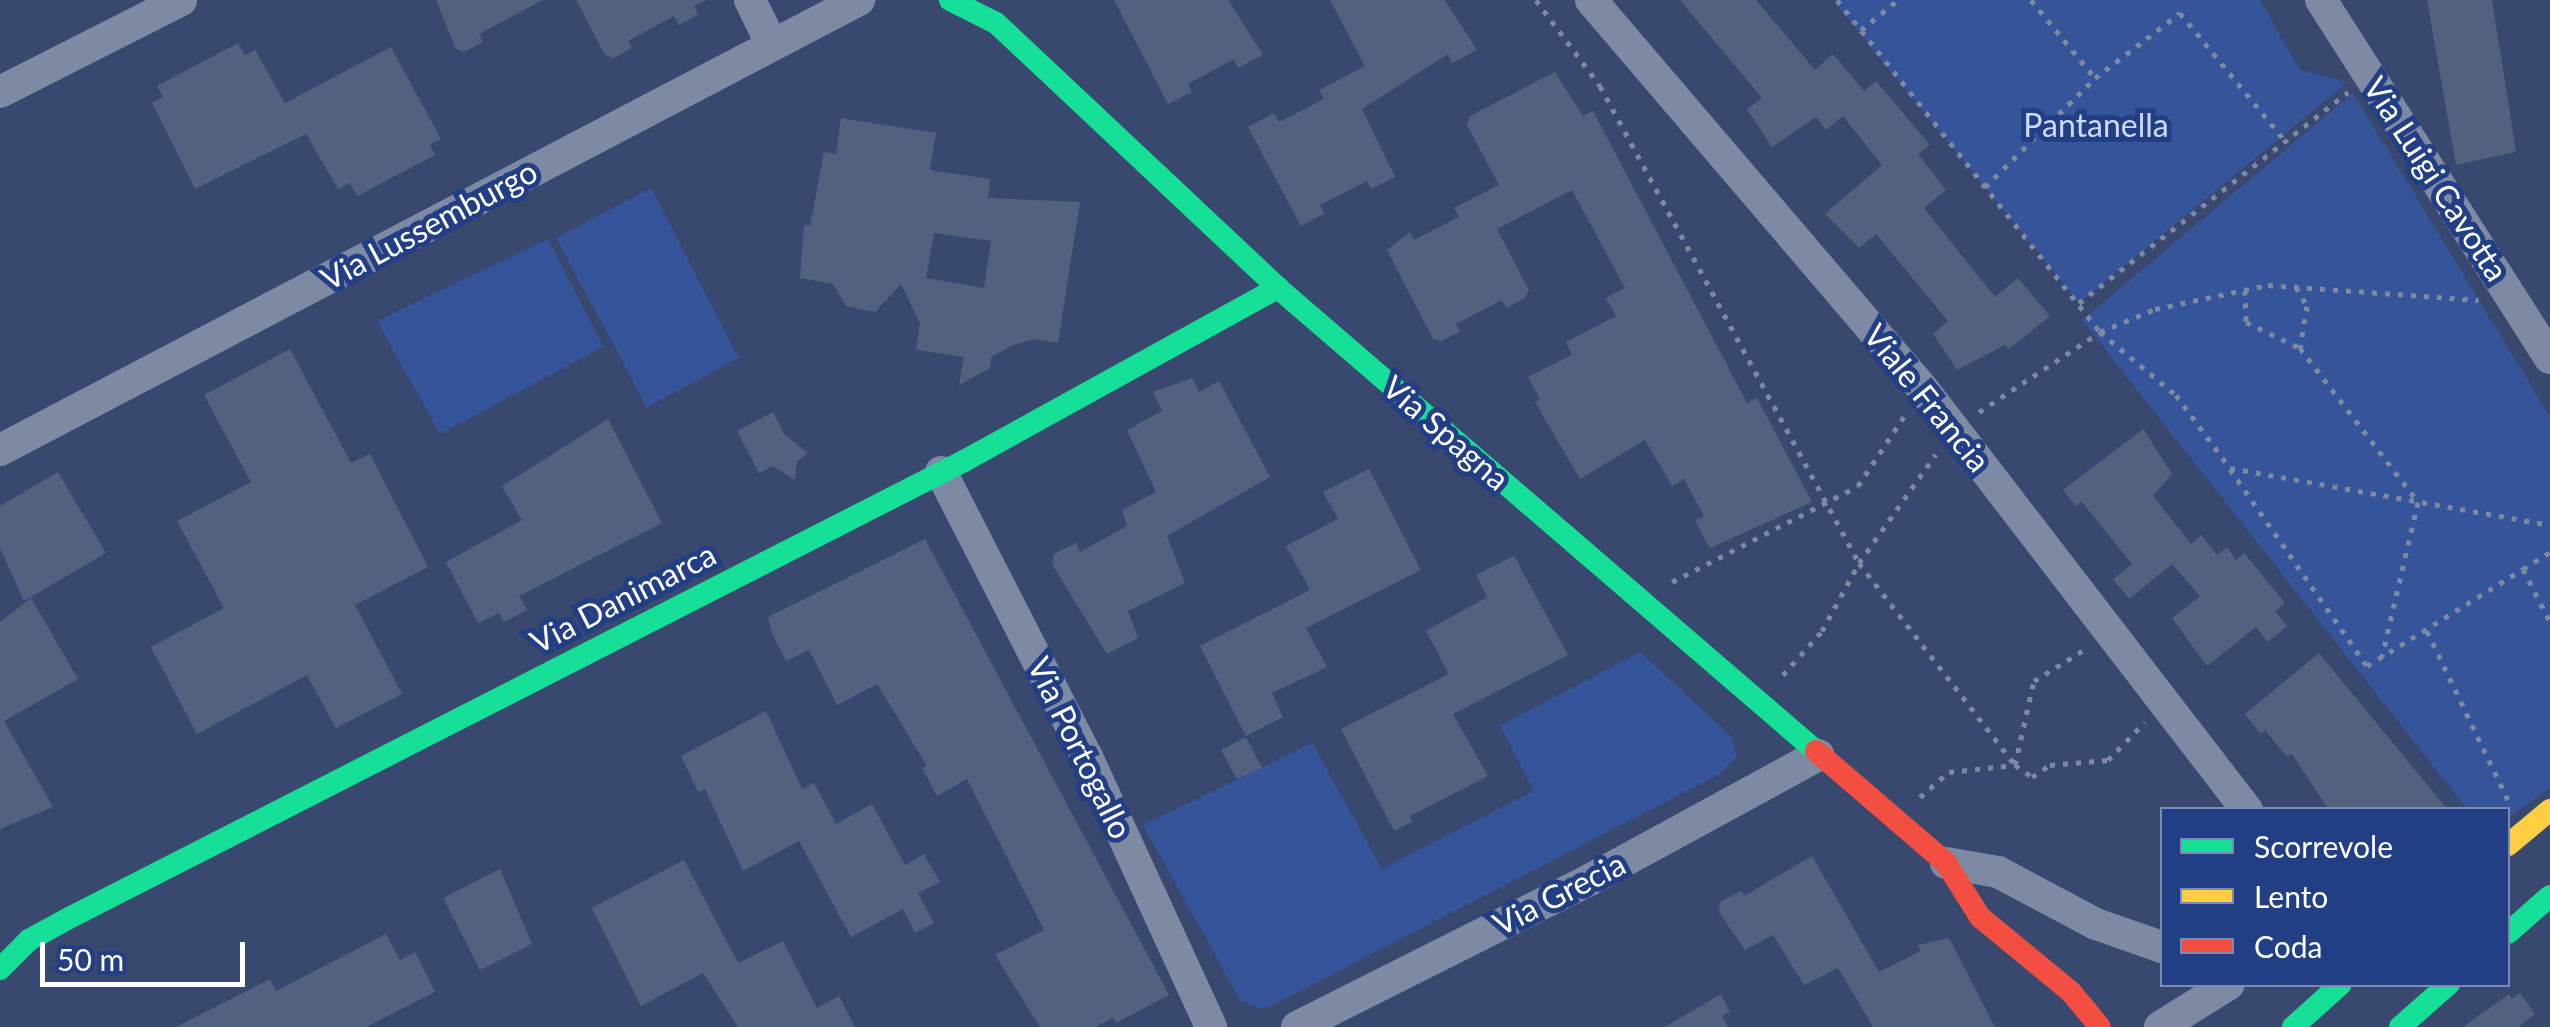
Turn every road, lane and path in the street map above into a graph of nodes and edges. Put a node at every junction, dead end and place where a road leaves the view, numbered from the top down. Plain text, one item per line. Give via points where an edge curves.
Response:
1 (180, 0) edge
2 (750, 0) edge
3 (859, 0) edge
4 (950, 0) edge
5 (1536, 0) edge
6 (1592, 0) edge
7 (1836, 0) edge
8 (1898, 0) edge
9 (2031, 0) edge
10 (2180, 0) edge
11 (2322, 0) edge
12 (2180, 13) junction
13 (1861, 30) junction
14 (772, 45) junction
15 (2369, 75) junction
16 (2095, 78) junction
17 (0, 92) edge
18 (2285, 141) junction
19 (1985, 188) junction
20 (2296, 286) junction
21 (1278, 288) junction
22 (2245, 290) junction
23 (2078, 303) dead end
24 (2516, 304) junction
25 (2100, 332) junction
26 (2300, 348) junction
27 (2550, 358) edge
28 (1923, 389) junction
29 (1954, 429) junction
30 (4, 438) edge
31 (2230, 468) junction
32 (942, 472) junction
33 (2418, 502) junction
34 (1822, 504) junction
35 (2550, 525) edge
36 (2550, 552) edge
37 (1859, 563) junction
38 (2523, 570) junction
39 (1638, 599) junction
40 (2550, 622) edge
41 (2427, 631) junction
42 (2111, 633) junction
43 (2382, 657) junction
44 (2164, 702) junction
45 (1758, 703) junction
46 (1818, 755) junction
47 (2015, 765) junction
48 (2245, 807) edge
49 (2502, 807) edge
50 (2550, 810) edge
51 (1900, 824) junction
52 (2515, 838) edge
53 (1946, 863) junction
54 (2550, 896) edge
55 (2510, 930) edge
56 (2160, 946) edge
57 (0, 969) edge
58 (2224, 987) edge
59 (2338, 987) edge
60 (2445, 987) edge
61 (1212, 1027) edge
62 (1297, 1027) edge
63 (2100, 1027) edge
64 (2160, 1027) edge
65 (2293, 1027) edge
66 (2400, 1027) edge

1 - 17 street
2 - 14 street
3 - 14 street, Via Lussemburgo
4 - 21 street, Via Spagna via 996,23
5 - 34 path via 1600,86 1746,349
6 - 28 street, Viale Francia
7 - 13 path
8 - 13 path
9 - 16 path
10 - 12 path
11 - 15 street, Via Luigi Cavotta
12 - 16 path
12 - 18 path
13 - 19 path
14 - 30 street, Via Lussemburgo
15 - 18 path
15 - 24 street, Via Luigi Cavotta
16 - 19 path
18 - 23 path
19 - 25 path
20 - 22 path
20 - 24 path
20 - 26 path via 2307,306
21 - 32 street, Via Danimarca
21 - 39 street, Via Spagna
22 - 25 path via 2155,309
22 - 26 path via 2246,322
24 - 27 street, Via Luigi Cavotta
25 - 29 path
25 - 31 path via 2176,395
26 - 33 path
28 - 29 street, Viale Francia
28 - 34 path via 1858,486
29 - 37 path
29 - 42 street, Viale Francia
31 - 33 path
31 - 43 path via 2367,666
32 - 57 street, Via Danimarca via 71,917 29,940
32 - 61 street, Via Portogallo via 1087,757
33 - 35 path
33 - 43 path
34 - 37 path
34 - 39 path
36 - 38 path
37 - 45 path via 1822,631
37 - 47 path
38 - 40 path
38 - 41 path
39 - 45 street, Via Spagna
41 - 43 path
41 - 49 path
42 - 44 street, Viale Francia
42 - 47 path via 2034,681
44 - 47 path via 2108,760 2050,764 2032,777
44 - 48 street, Viale Francia
45 - 46 street, Via Spagna
46 - 51 street, Via Spagna
46 - 62 street, Via Grecia
47 - 51 path via 1949,772
50 - 52 street
51 - 53 street, Via Spagna
53 - 56 street via 1998,872 2096,924
53 - 63 street, Via Spagna via 1980,917 2071,992
54 - 55 street
58 - 64 street
59 - 65 street
60 - 66 street

